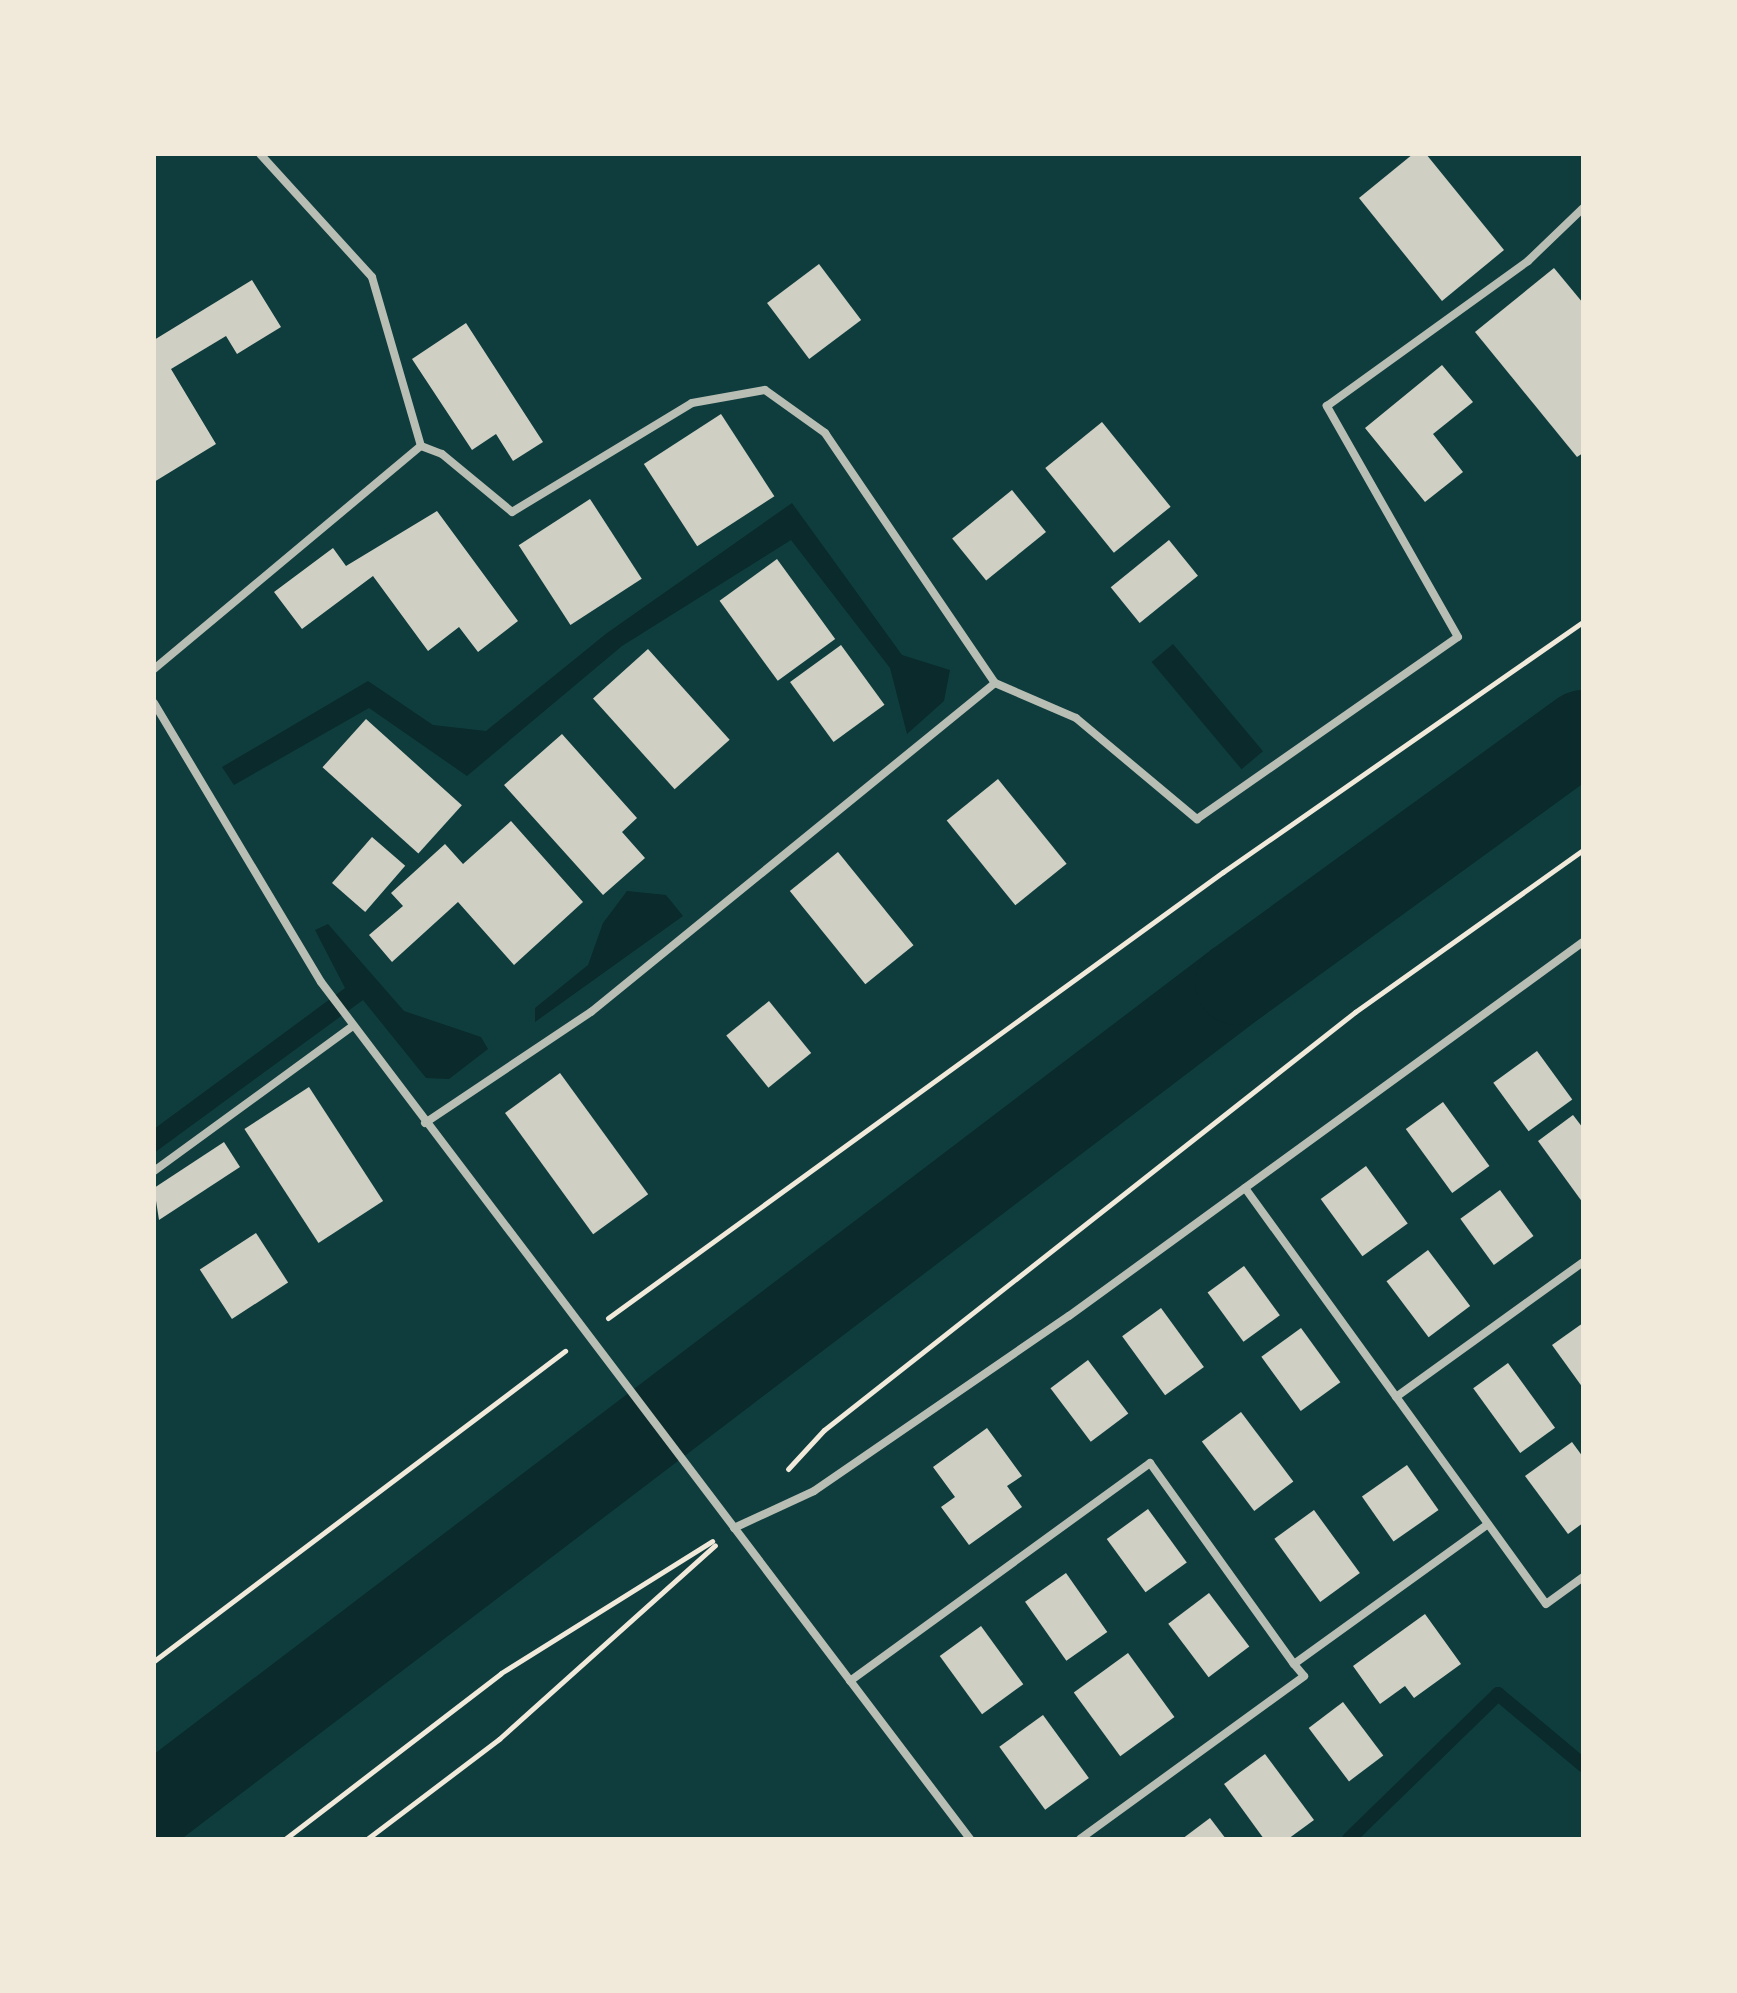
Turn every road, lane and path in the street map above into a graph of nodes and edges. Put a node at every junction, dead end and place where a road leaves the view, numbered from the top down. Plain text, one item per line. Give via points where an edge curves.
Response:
1 (260, 154) edge
2 (1583, 208) edge
3 (421, 446) junction
4 (1583, 622) edge
5 (154, 669) edge
6 (995, 683) junction
7 (154, 703) edge
8 (1583, 850) edge
9 (1583, 942) edge
10 (353, 1026) junction
11 (425, 1123) junction
12 (154, 1171) edge
13 (1245, 1188) junction
14 (1583, 1262) edge
15 (587, 1334) junction
16 (1396, 1397) junction
17 (784, 1474) dead end
18 (1488, 1524) junction
19 (734, 1528) junction
20 (1583, 1577) edge
21 (154, 1661) edge
22 (1294, 1664) junction
23 (850, 1681) junction
24 (285, 1839) edge
25 (367, 1839) edge
26 (970, 1839) edge
27 (1080, 1839) edge

1 - 3 street via 372,277
2 - 6 street via 1528,261 1327,406 1458,637 1197,819 1076,718
3 - 5 street
3 - 6 street via 442,454 512,512 692,403 765,390 825,433
4 - 15 path via 1223,872
6 - 11 street via 591,1012
7 - 10 street via 321,982
8 - 17 path via 1343,1022 824,1430
9 - 13 street
10 - 11 street
10 - 12 street
11 - 15 street
13 - 16 street
13 - 19 street via 814,1491
14 - 16 street
15 - 19 street
15 - 21 path
16 - 18 street
18 - 20 street via 1546,1604
18 - 22 street
19 - 23 street
19 - 24 path via 501,1673
19 - 25 path via 499,1739
22 - 23 street via 1150,1463
22 - 27 street via 1304,1676
23 - 26 street

